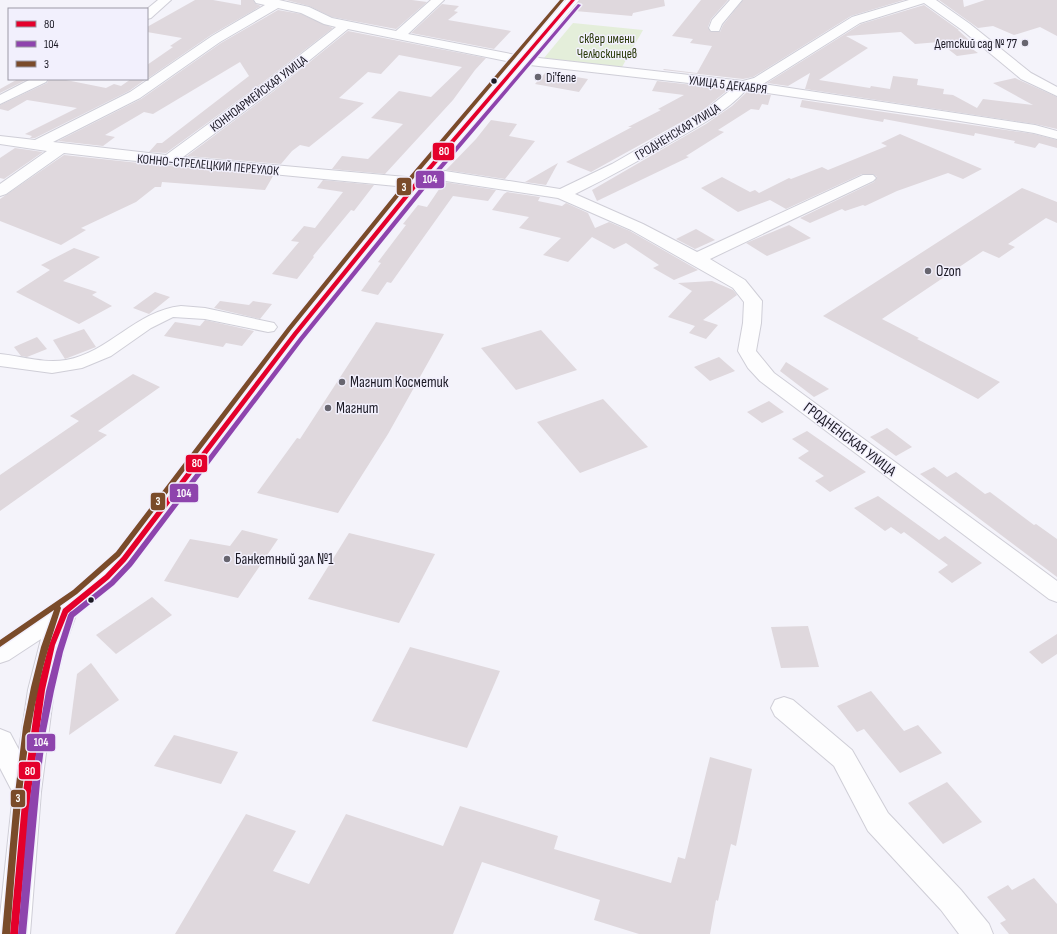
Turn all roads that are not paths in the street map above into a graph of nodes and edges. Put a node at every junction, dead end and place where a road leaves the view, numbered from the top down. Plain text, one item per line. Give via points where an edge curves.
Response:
1 (165, 0) edge
2 (260, 0) edge
3 (438, 0) edge
4 (573, 0) edge
5 (736, 0) edge
6 (921, 0) edge
7 (928, 0) edge
8 (277, 3) junction
9 (316, 4) dead end
10 (305, 10) junction
11 (148, 13) edge
12 (346, 26) junction
13 (715, 28) dead end
14 (398, 36) junction
15 (521, 60) junction
16 (39, 80) edge
17 (743, 85) junction
18 (1057, 92) edge
19 (0, 100) edge
20 (1057, 135) edge
21 (0, 140) edge
22 (40, 144) junction
23 (62, 147) junction
24 (169, 160) junction
25 (422, 178) junction
26 (868, 178) dead end
27 (0, 191) edge
28 (562, 194) junction
29 (697, 259) junction
30 (268, 327) dead end
31 (0, 360) edge
32 (1057, 593) edge
33 (65, 611) junction
34 (0, 653) edge
35 (784, 708) dead end
36 (0, 741) edge
37 (27, 792) junction
38 (14, 934) edge
39 (978, 934) edge

1 - 11 street
2 - 8 street, УЛИЦА 5 ДЕКАБРЯ
3 - 14 street
4 - 15 street
5 - 13 street via 716,23
6 - 17 street via 856,20 759,81
7 - 18 street via 1026,76
8 - 10 street, УЛИЦА 5 ДЕКАБРЯ
8 - 22 street via 216,39 135,95
9 - 10 street
10 - 12 street, УЛИЦА 5 ДЕКАБРЯ
12 - 14 street, УЛИЦА 5 ДЕКАБРЯ
12 - 24 street, КОННОАРМЕЙСКАЯ УЛИЦА
14 - 15 street, УЛИЦА 5 ДЕКАБРЯ
15 - 17 street, УЛИЦА 5 ДЕКАБРЯ
15 - 25 street
16 - 19 street
17 - 20 street, УЛИЦА 5 ДЕКАБРЯ via 954,116
17 - 28 street, ГРОДНЕНСКАЯ УЛИЦА via 732,98 710,114 617,167
21 - 22 street, КОННО-СТРЕЛЕЦКИЙ ПЕРЕУЛОК
22 - 23 street, КОННО-СТРЕЛЕЦКИЙ ПЕРЕУЛОК
23 - 24 street, КОННО-СТРЕЛЕЦКИЙ ПЕРЕУЛОК
23 - 27 street
24 - 25 street, КОННО-СТРЕЛЕЦКИЙ ПЕРЕУЛОК
25 - 28 street, КОННО-СТРЕЛЕЦКИЙ ПЕРЕУЛОК
25 - 33 street via 295,334 124,559
26 - 29 street
28 - 29 street, ГРОДНЕНСКАЯ УЛИЦА via 637,227
29 - 32 street, ГРОДНЕНСКАЯ УЛИЦА via 739,284 753,301 747,351 767,377
30 - 31 street via 186,311 172,312 153,319 104,352 68,365 46,367
33 - 34 street
33 - 37 street via 46,667
35 - 39 street via 843,758 878,822 951,900
36 - 37 street
37 - 38 street

